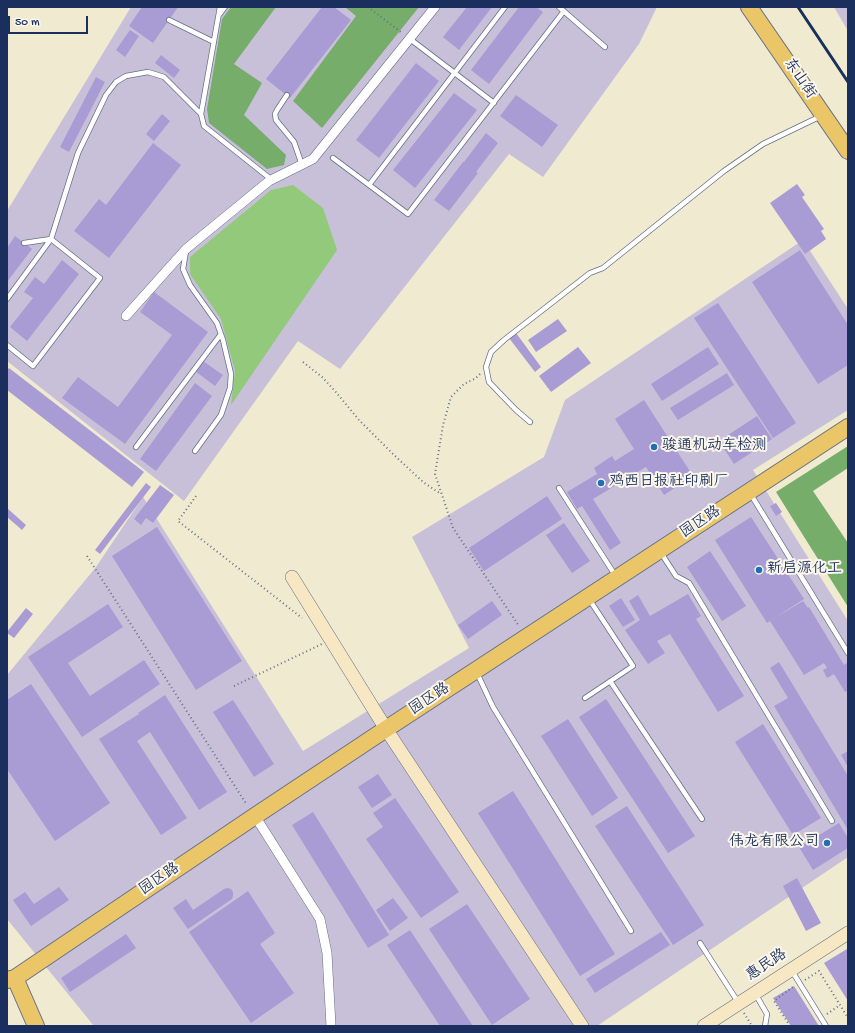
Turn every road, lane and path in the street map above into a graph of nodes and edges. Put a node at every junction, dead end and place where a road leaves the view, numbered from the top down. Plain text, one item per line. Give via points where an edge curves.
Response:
1 (220, 7) edge
2 (225, 7) edge
3 (368, 7) edge
4 (435, 7) edge
5 (506, 7) edge
6 (559, 7) edge
7 (749, 7) edge
8 (564, 12) junction
9 (218, 16) junction
10 (169, 20) dead end
11 (410, 39) junction
12 (214, 42) junction
13 (605, 47) dead end
14 (454, 74) junction
15 (286, 95) dead end
16 (494, 103) junction
17 (201, 114) junction
18 (823, 115) junction
19 (848, 151) edge
20 (333, 158) dead end
21 (302, 165) junction
22 (272, 180) junction
23 (369, 185) junction
24 (51, 239) junction
25 (24, 243) dead end
26 (186, 249) junction
27 (7, 298) edge
28 (126, 316) dead end
29 (220, 334) junction
30 (7, 345) edge
31 (303, 362) dead end
32 (486, 367) junction
33 (530, 422) dead end
34 (848, 427) edge
35 (136, 447) dead end
36 (195, 451) dead end
37 (559, 488) dead end
38 (749, 492) junction
39 (442, 495) junction
40 (196, 496) dead end
41 (659, 550) junction
42 (87, 556) dead end
43 (292, 577) dead end
44 (617, 578) junction
45 (588, 597) junction
46 (306, 621) dead end
47 (527, 637) junction
48 (331, 640) junction
49 (848, 653) edge
50 (475, 671) junction
51 (610, 681) junction
52 (234, 686) dead end
53 (585, 698) dead end
54 (386, 729) junction
55 (255, 816) junction
56 (702, 819) dead end
57 (832, 821) dead end
58 (631, 931) dead end
59 (847, 936) edge
60 (700, 943) dead end
61 (791, 970) junction
62 (11, 979) edge
63 (755, 993) junction
64 (840, 1005) dead end
65 (740, 1007) junction
66 (821, 1018) junction
67 (36, 1026) edge
68 (331, 1026) edge
69 (582, 1026) edge
70 (704, 1026) edge
71 (752, 1026) edge
72 (765, 1026) edge
73 (826, 1026) edge

1 - 9 lane
2 - 9 lane
3 - 11 path
4 - 11 street
5 - 14 lane
6 - 8 lane
7 - 18 highway, 东山街
8 - 13 lane
8 - 16 lane
9 - 12 lane
10 - 12 lane
11 - 14 lane
11 - 21 street via 314,159
12 - 17 lane
14 - 16 lane
14 - 23 lane
15 - 21 lane via 275,114 276,120 294,142
16 - 23 lane via 408,214
17 - 22 lane via 204,126
17 - 24 lane via 164,78 148,72 126,76 116,82 106,95 78,153
18 - 19 highway, 东山街
18 - 32 lane via 763,144 724,171 603,268 590,272 504,340 491,352
20 - 23 lane
21 - 22 street
22 - 26 street
24 - 25 lane
24 - 27 lane
24 - 30 lane via 100,278 33,366
26 - 28 street
26 - 29 lane via 183,269 190,285 217,323
29 - 35 lane
29 - 36 lane via 231,374 230,388 221,415
31 - 39 path via 335,390 359,420 393,454 423,482
32 - 33 lane via 489,382
32 - 39 path via 451,397 443,424 435,474
34 - 38 highway, 园区路
37 - 44 lane
38 - 41 highway, 园区路
38 - 49 lane
39 - 47 path via 454,528
40 - 46 path via 178,521
41 - 44 highway, 园区路
41 - 57 lane via 676,576 689,583
42 - 55 path
43 - 48 street
44 - 45 highway, 园区路
45 - 47 highway, 园区路
45 - 51 lane via 633,666
47 - 50 highway, 园区路
48 - 52 path
48 - 54 street
50 - 54 highway, 园区路
50 - 58 lane via 493,707
51 - 53 lane
51 - 56 lane
54 - 55 highway, 园区路
54 - 69 street
55 - 62 highway, 园区路
55 - 68 street via 320,919 327,953
59 - 61 street, 惠民路
60 - 65 lane
61 - 63 street, 惠民路
61 - 66 lane
62 - 67 highway
63 - 65 street, 惠民路
63 - 72 lane via 767,1014
64 - 66 path
65 - 70 street, 惠民路
65 - 71 path
66 - 73 lane

